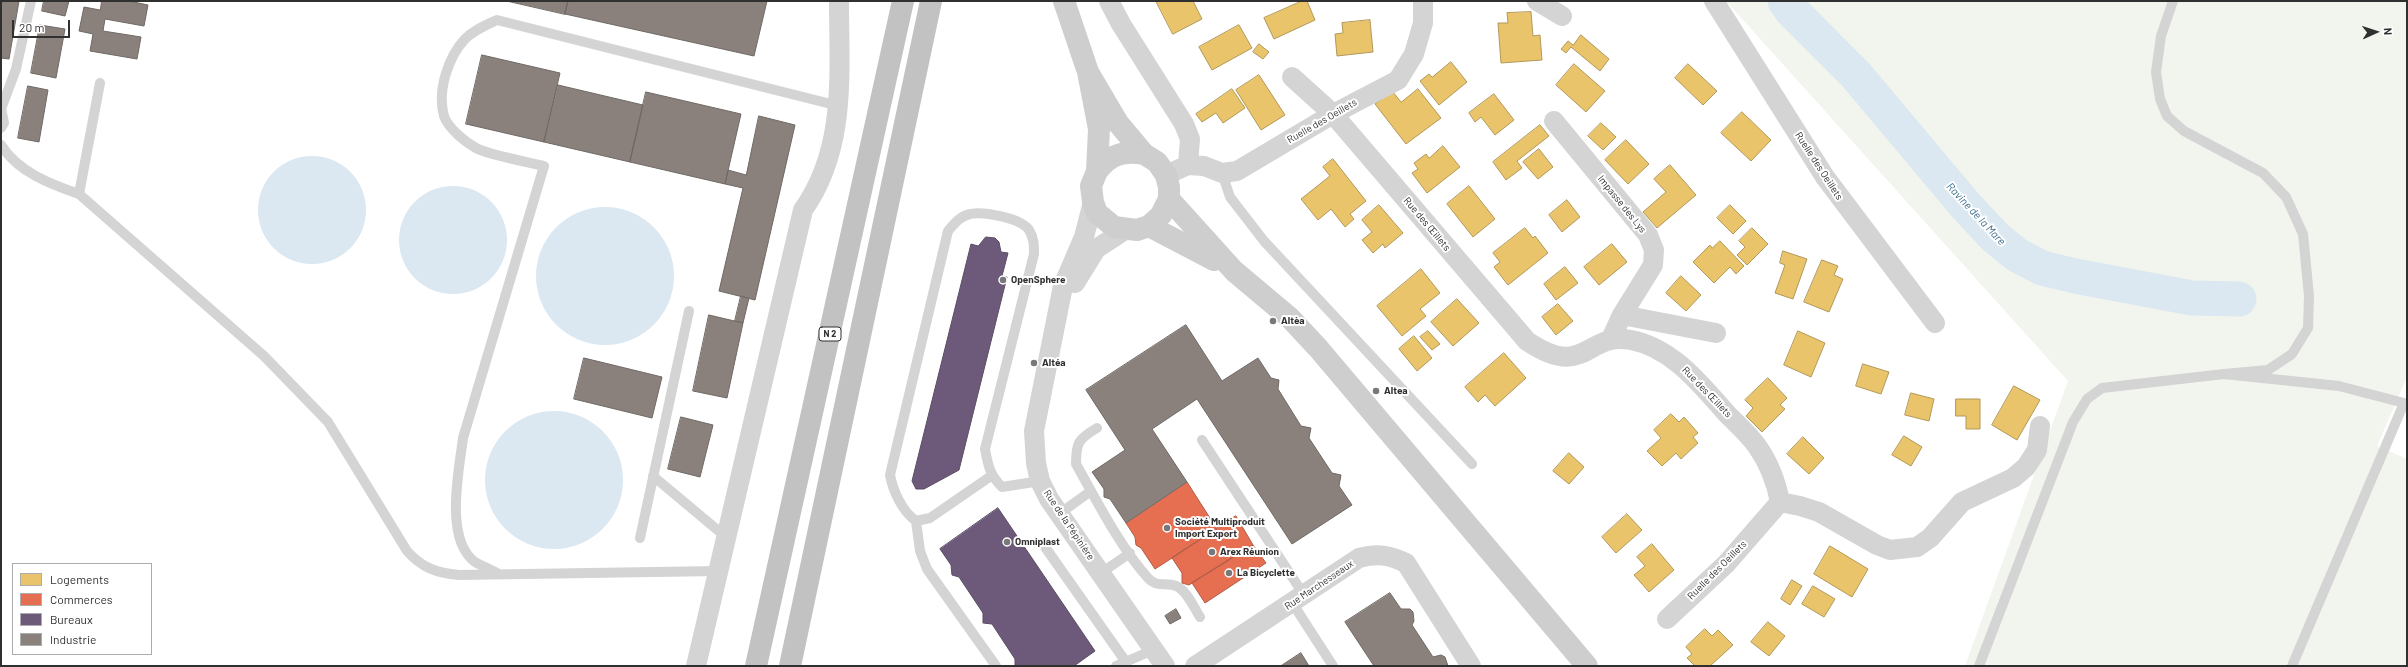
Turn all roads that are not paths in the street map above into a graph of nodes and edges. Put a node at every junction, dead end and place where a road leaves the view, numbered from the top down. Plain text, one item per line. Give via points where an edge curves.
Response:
1 (31, 1) edge
2 (839, 1) edge
3 (903, 1) edge
4 (931, 1) edge
5 (1064, 1) edge
6 (1109, 1) edge
7 (1423, 1) edge
8 (1429, 1) edge
9 (1537, 1) edge
10 (1714, 1) edge
11 (2173, 1) edge
12 (1562, 16) dead end
13 (1423, 23) junction
14 (1088, 72) junction
15 (1292, 77) dead end
16 (100, 83) dead end
17 (839, 106) junction
18 (1, 109) edge
19 (1333, 114) junction
20 (1554, 121) dead end
21 (1, 128) edge
22 (1, 145) edge
23 (1144, 154) junction
24 (1188, 165) junction
25 (1097, 171) junction
26 (1222, 173) junction
27 (1166, 175) junction
28 (80, 194) junction
29 (1169, 200) junction
30 (1093, 202) junction
31 (1148, 226) junction
32 (1125, 230) junction
33 (1234, 271) junction
34 (689, 311) dead end
35 (1622, 315) junction
36 (1058, 317) junction
37 (1935, 323) dead end
38 (1716, 333) dead end
39 (1611, 339) junction
40 (2224, 374) junction
41 (2405, 404) edge
42 (2040, 426) dead end
43 (1097, 428) dead end
44 (1202, 440) dead end
45 (1472, 464) dead end
46 (654, 476) junction
47 (991, 476) junction
48 (1040, 481) junction
49 (1091, 490) junction
50 (1780, 502) junction
51 (1059, 514) junction
52 (916, 520) junction
53 (640, 538) dead end
54 (727, 538) junction
55 (1045, 547) dead end
56 (1130, 553) junction
57 (719, 571) junction
58 (497, 573) junction
59 (1101, 573) junction
60 (1299, 599) junction
61 (1200, 617) dead end
62 (1667, 619) dead end
63 (1153, 650) junction
64 (1121, 664) edge
65 (696, 666) edge
66 (756, 666) edge
67 (790, 666) edge
68 (996, 666) edge
69 (1165, 666) edge
70 (1195, 666) edge
71 (1333, 666) edge
72 (1471, 666) edge
73 (1587, 666) edge
74 (1979, 666) edge
75 (2292, 666) edge

1 - 18 lane via 16,69
2 - 17 street
3 - 66 highway, N 2
4 - 67 highway
5 - 14 street
6 - 24 street via 1184,124 1190,139
7 - 13 street, Ruelle des Oeillets
8 - 13 street, Ruelle des Oeillets
9 - 12 street
10 - 37 street, Ruelle des Oeillets via 1825,177
11 - 40 lane via 2161,36 2156,72 2160,99 2168,116 2184,132 2263,173 2286,197 2303,234 2309,296 2308,328 2292,354 2268,370
13 - 19 street, Ruelle des Oeillets via 1414,54 1398,80
14 - 23 street via 1118,123
14 - 25 street via 1099,129
15 - 19 street, Rue des Œillets
16 - 28 lane
17 - 54 street via 834,138 822,177 803,210
17 - 58 lane via 497,20 466,38 450,60 442,99 444,116 453,130 476,148 544,166 463,438 458,478 456,513 461,543 474,561
18 - 21 lane via 4,123
19 - 26 street, Ruelle des Oeillets via 1237,171
19 - 39 street, Rue des Œillets via 1527,341 1543,352 1565,357 1577,356
20 - 35 street, Impasse des Lys via 1648,235 1654,250 1653,265
22 - 28 lane via 22,168 50,184
23 - 25 street via 1130,151 1117,154 1105,161
23 - 27 street via 1157,162
24 - 26 street via 1204,166
24 - 27 street
25 - 30 street via 1091,186
26 - 45 lane via 1230,196 1264,241
27 - 29 street
28 - 58 lane via 264,356 328,422 407,551 417,563 445,574
29 - 31 street via 1161,215
29 - 33 street
30 - 32 street via 1105,221
30 - 36 street via 1084,237 1063,286
31 - 32 street via 1137,230
31 - 33 street
32 - 36 street via 1096,249
33 - 73 street via 1290,318 1318,348
34 - 46 lane
35 - 38 street
35 - 39 street, Impasse des Lys
36 - 48 street, Rue de la Pépinière via 1034,431
39 - 50 street, Rue des Œillets via 1631,340 1665,353 1688,372 1757,445 1776,480
40 - 41 lane via 2339,386
40 - 74 lane via 2102,388 2087,399 2073,422
41 - 75 lane
42 - 50 street via 2037,450 2026,467 2013,478 1962,502 1930,538 1917,547 1890,550 1819,512
43 - 49 lane via 1081,438 1076,449 1076,464
44 - 60 lane
46 - 53 lane
46 - 54 lane
47 - 48 lane via 1002,487
47 - 52 lane via 930,518
47 - 52 lane via 985,449 1034,254 1034,240 1028,228 1019,222 983,213 969,214 956,221 948,231 892,461 892,486 908,515
48 - 51 street, Rue de la Pépinière
49 - 51 lane
49 - 56 lane
50 - 62 street, Ruelle des Oeillets via 1726,564
51 - 59 street, Rue de la Pépinière
52 - 68 lane via 920,551 927,569
54 - 57 street
55 - 64 lane
56 - 59 lane
56 - 61 lane via 1153,582 1177,586 1182,590
57 - 58 lane
57 - 65 street
59 - 63 street, Rue de la Pépinière
60 - 70 street, Rue Marchesseaux
60 - 71 lane
60 - 72 street, Rue Marchesseaux via 1359,558 1374,554 1389,555 1406,563
63 - 64 lane
63 - 69 street, Rue de la Pépinière

